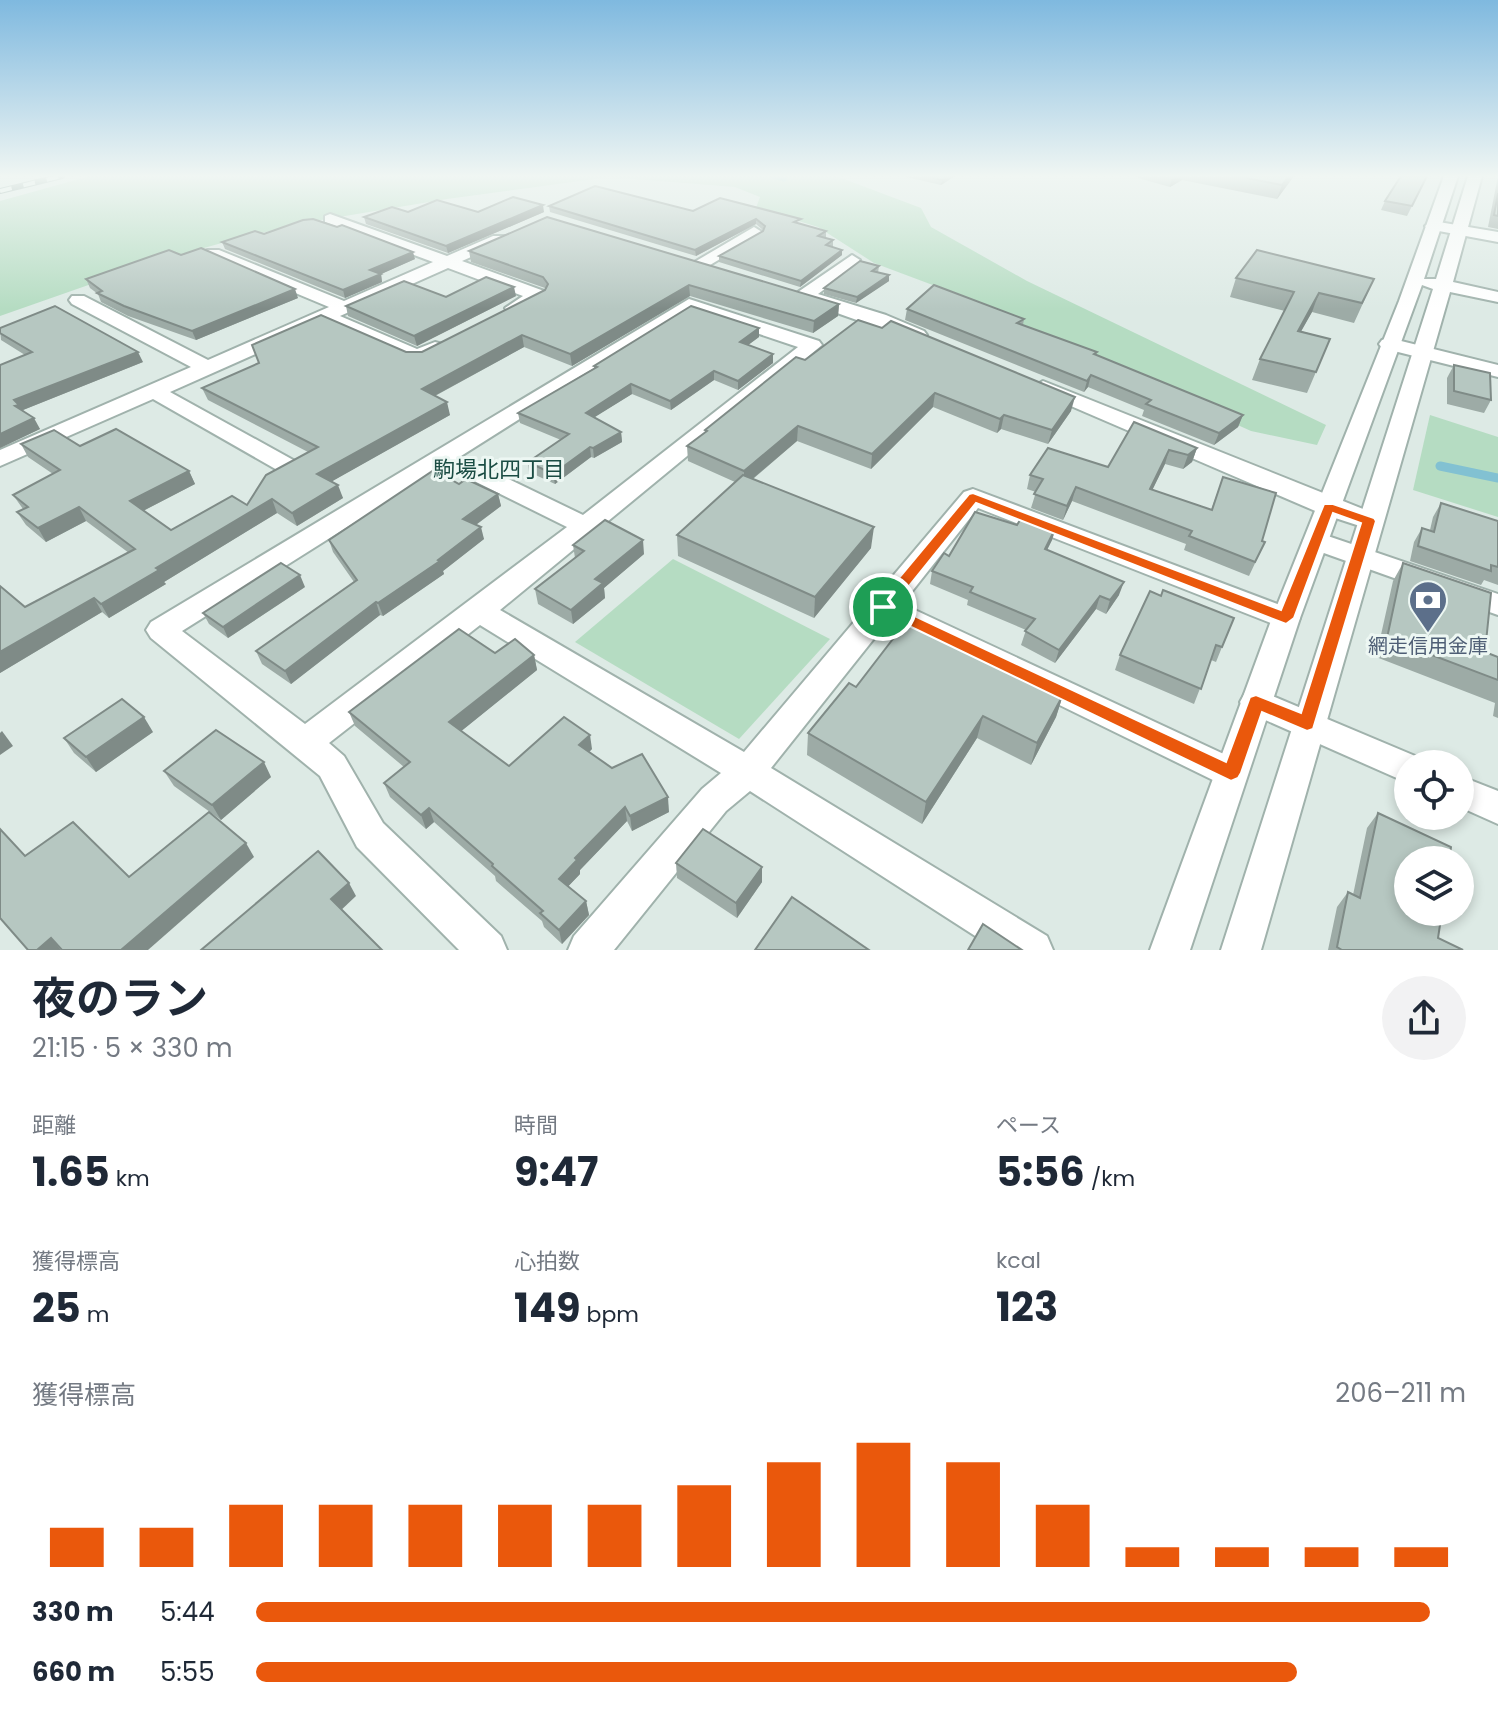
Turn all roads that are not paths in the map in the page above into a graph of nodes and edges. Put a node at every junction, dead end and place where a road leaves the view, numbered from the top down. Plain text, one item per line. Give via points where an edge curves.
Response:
1 (334, 220) edge
2 (1447, 220) edge
3 (1450, 220) edge
4 (1446, 228) junction
5 (518, 231) edge
6 (754, 232) edge
7 (1498, 237) edge
8 (213, 253) edge
9 (852, 260) dead end
10 (447, 261) junction
11 (729, 273) edge
12 (1414, 279) junction
13 (1443, 285) junction
14 (1498, 297) edge
15 (78, 300) dead end
16 (344, 307) junction
17 (325, 316) junction
18 (498, 316) edge
19 (458, 336) edge
20 (1389, 344) junction
21 (941, 345) edge
22 (1421, 352) junction
23 (208, 368) junction
24 (1498, 371) edge
25 (1021, 377) edge
26 (154, 391) junction
27 (443, 456) junction
28 (0, 459) edge
29 (287, 466) edge
30 (1329, 507) junction
31 (1369, 521) junction
32 (583, 525) junction
33 (1316, 541) junction
34 (1359, 556) junction
35 (1498, 605) edge
36 (883, 607) junction
37 (479, 611) junction
38 (1286, 618) junction
39 (1256, 702) junction
40 (1307, 724) junction
41 (305, 743) junction
42 (1394, 762) edge
43 (748, 772) junction
44 (1231, 773) junction
45 (1474, 797) edge
46 (1498, 808) edge
47 (487, 950) edge
48 (588, 950) edge
49 (1033, 950) edge
50 (1170, 950) edge
51 (1241, 950) edge

1 - 10 street
2 - 4 street
3 - 4 street
4 - 7 street
4 - 12 street
4 - 13 street
5 - 10 street
6 - 11 street via 691,262
8 - 16 street
9 - 21 street via 797,293
10 - 16 street
10 - 18 street via 538,295
12 - 13 street
12 - 20 street
13 - 14 street
13 - 22 street
15 - 23 street
16 - 17 street
17 - 19 street via 417,357
17 - 23 street
20 - 22 street
20 - 30 street
22 - 24 street
22 - 31 street
23 - 26 street
25 - 30 street
26 - 28 street
26 - 29 street
27 - 32 street
27 - 32 street via 689,304 812,345
27 - 41 street via 161,630
30 - 31 street
30 - 33 street
31 - 34 street
32 - 37 street
33 - 34 street
33 - 38 street
34 - 35 street
34 - 40 street
36 - 38 street via 973,497
36 - 43 street
36 - 44 street
37 - 41 street
37 - 43 street
38 - 39 street
39 - 40 street
39 - 44 street
40 - 42 street
40 - 51 street
41 - 47 street via 332,766 370,835
43 - 48 street via 714,800
43 - 49 street
44 - 50 street
45 - 46 street

